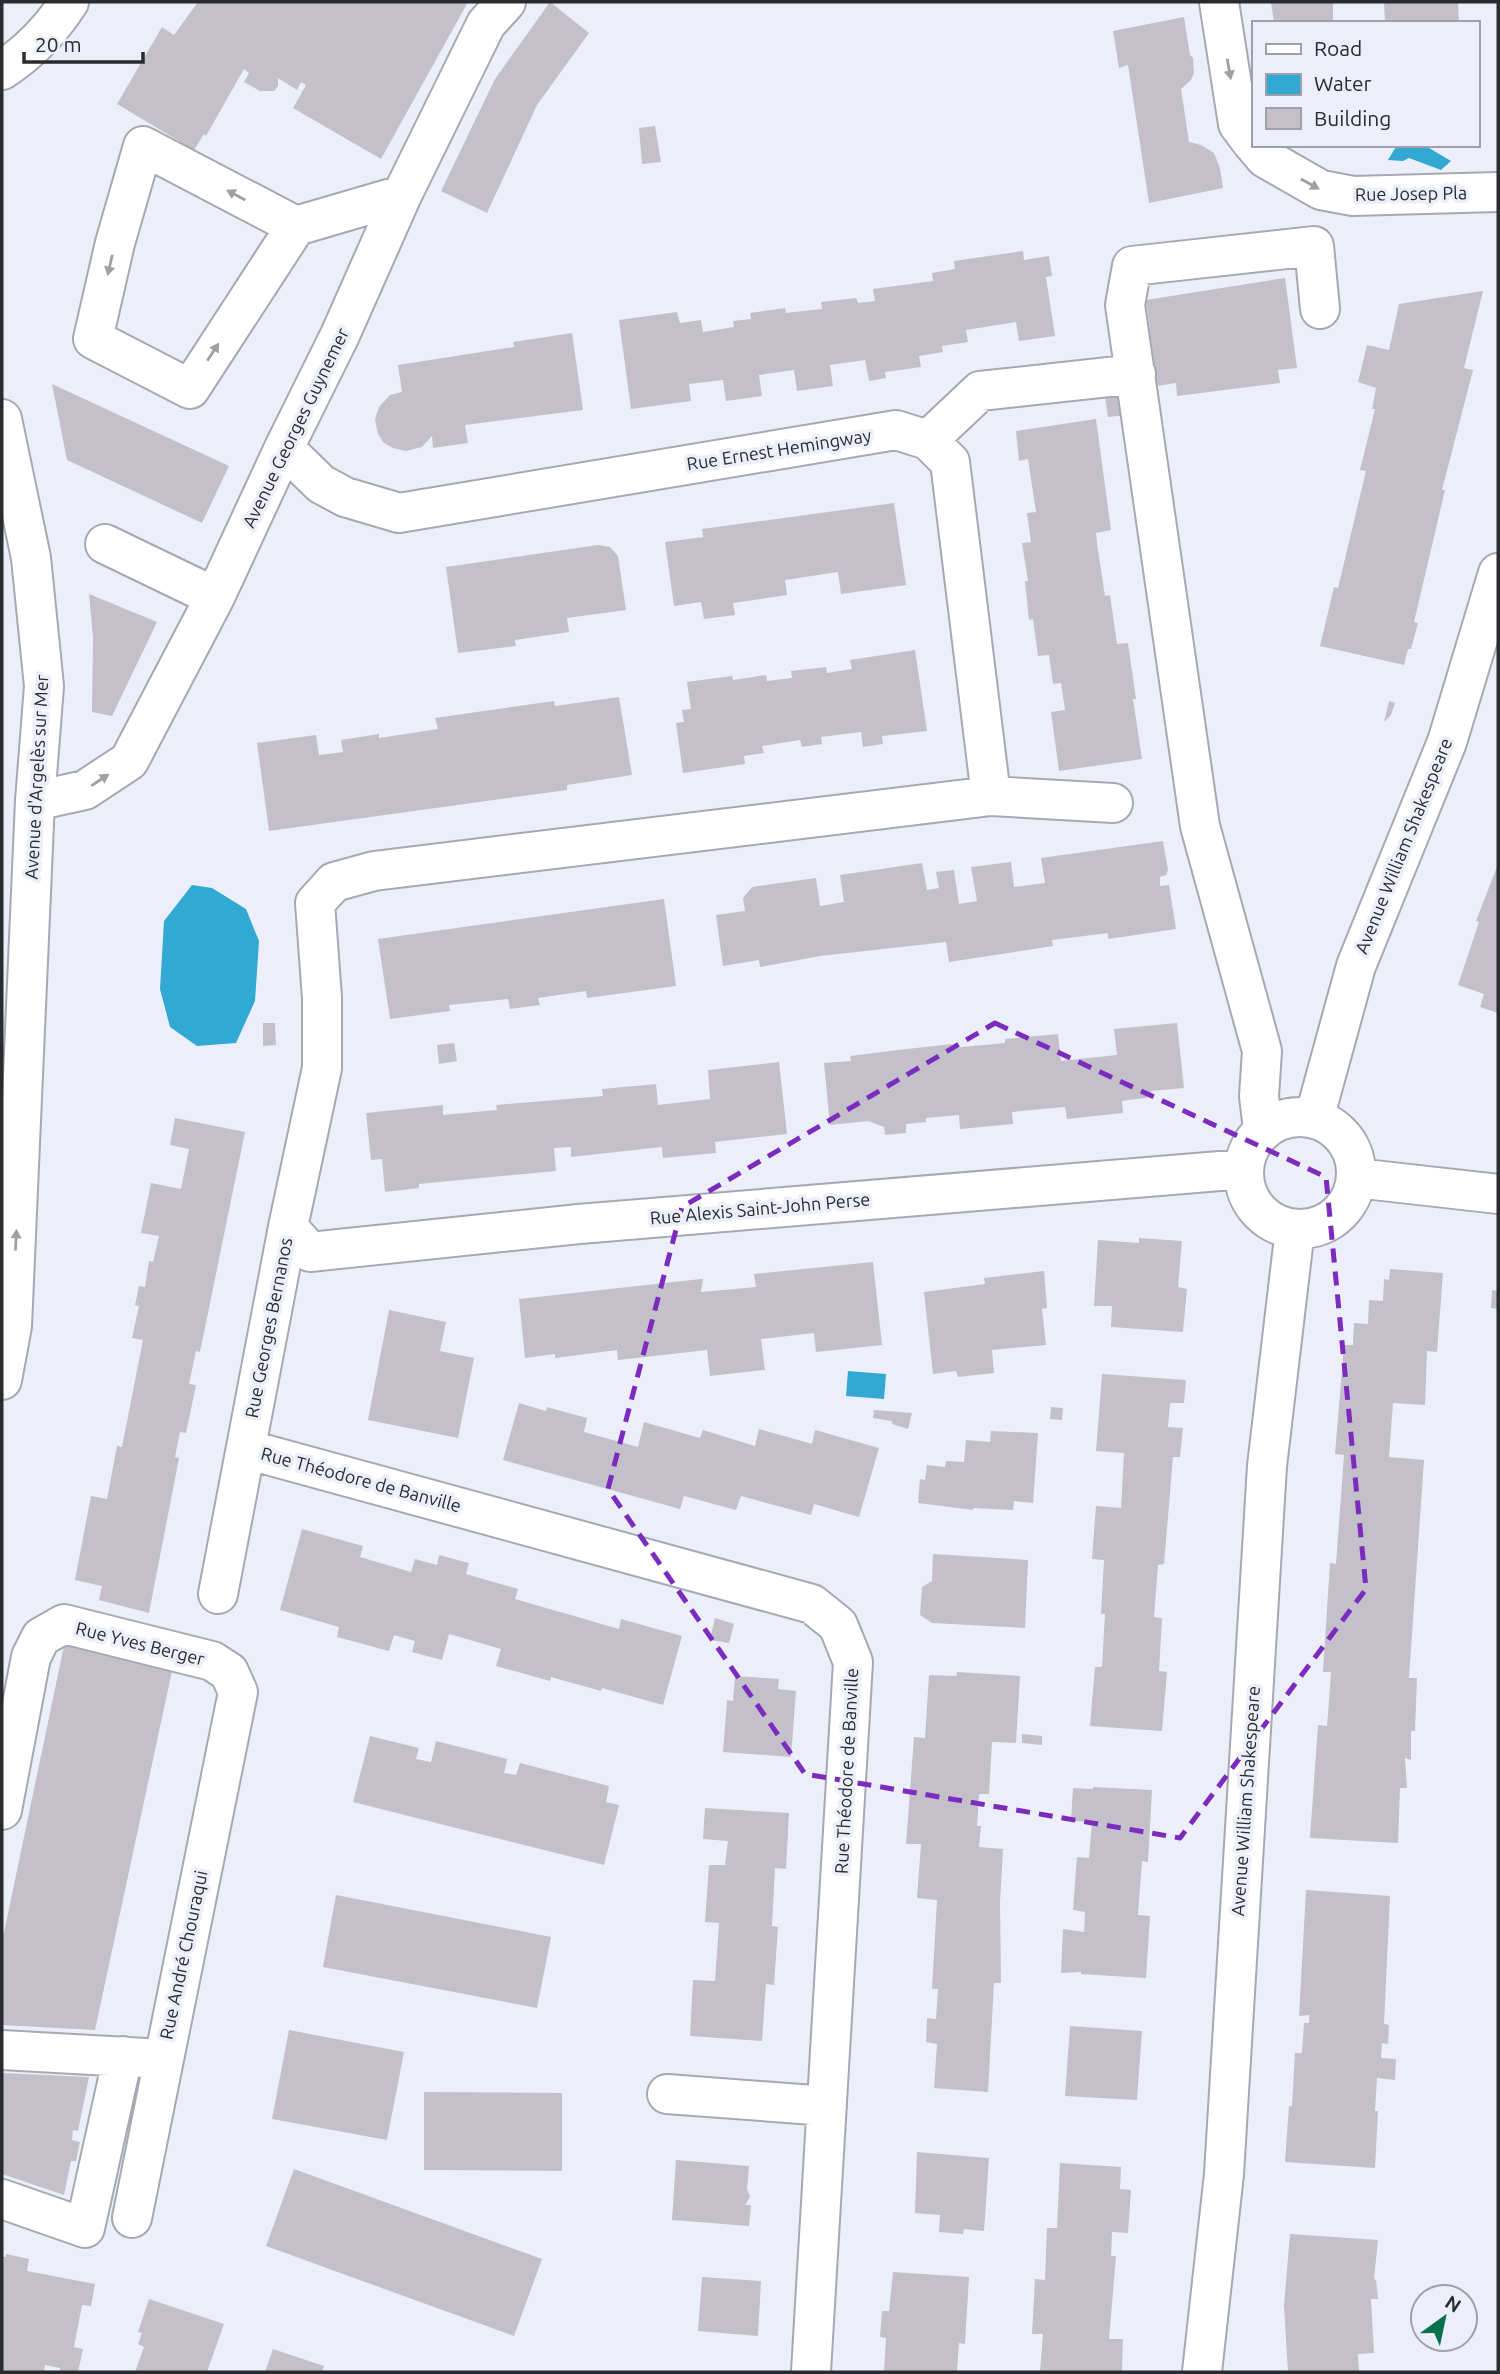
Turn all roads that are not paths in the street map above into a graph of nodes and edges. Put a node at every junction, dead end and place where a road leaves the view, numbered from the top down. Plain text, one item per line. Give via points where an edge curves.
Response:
1 (69, 2) edge
2 (506, 2) edge
3 (1219, 2) edge
4 (2, 70) edge
5 (1252, 142) edge
6 (1256, 147) edge
7 (1498, 192) edge
8 (401, 195) junction
9 (296, 226) junction
10 (1320, 309) dead end
11 (1136, 374) junction
12 (2, 419) edge
13 (929, 440) junction
14 (284, 448) junction
15 (105, 544) dead end
16 (1498, 573) edge
17 (215, 597) junction
18 (991, 796) junction
19 (35, 801) junction
20 (1113, 803) dead end
21 (22, 1097) junction
22 (1314, 1119) junction
23 (1263, 1130) junction
24 (2, 1161) edge
25 (1244, 1169) junction
26 (1356, 1178) junction
27 (1498, 1194) edge
28 (288, 1227) junction
29 (1295, 1230) junction
30 (2, 1380) edge
31 (246, 1449) junction
32 (218, 1594) dead end
33 (238, 1692) joint
34 (2, 1810) edge
35 (2, 2050) edge
36 (123, 2056) junction
37 (163, 2059) junction
38 (667, 2094) dead end
39 (827, 2106) junction
40 (2, 2199) edge
41 (132, 2218) dead end
42 (811, 2372) edge
43 (1202, 2372) edge

1 - 4 street via 32,48
2 - 8 street, Avenue Georges Guynemer via 486,24
3 -> 5 street, Rue Josep Pla via 1238,124
6 -> 7 street, Rue Josep Pla via 1265,158 1321,190 1353,196
8 - 9 street
8 - 14 street, Avenue Georges Guynemer
9 -> 9 street via 143,146 93,339 190,389
10 - 11 street via 1314,246 1132,266 1125,305
11 - 13 street via 980,391
11 - 23 street via 1200,825 1262,1051 1259,1096
12 - 19 street, Avenue d'Argelès sur Mer via 31,558 44,686
13 - 14 street, Rue Ernest Hemingway via 896,430 399,513 345,497 321,484
13 - 18 street via 950,463
14 - 17 street, Avenue Georges Guynemer
15 - 17 street
16 - 22 street, Avenue William Shakespeare via 1447,742 1356,966
19 -> 17 street, Avenue Georges Guynemer via 85,790 129,761
18 - 20 street
18 - 28 street via 374,871 334,881 315,903 322,1068
19 - 21 street, Avenue d'Argelès sur Mer
21 - 24 street
30 -> 21 street via 12,1326
22 - 23 street via 1282,1119
22 - 26 street via 1342,1136 1353,1156
23 - 25 street via 1250,1147
25 - 28 street, Rue Alexis Saint-John Perse via 579,1224 310,1252
25 - 29 street via 1246,1190 1257,1209 1275,1223
26 - 27 street
26 - 29 street via 1350,1198 1336,1216
28 - 31 street, Rue Georges Bernanos
29 - 43 street, Avenue William Shakespeare via 1267,1466 1224,2174
31 - 32 street, Rue Georges Bernanos
31 - 39 street, Rue Théodore de Banville via 813,1604 838,1625 853,1662
33 - 34 street, Rue Yves Berger via 229,1672 212,1661 64,1624 41,1637 31,1657
33 - 37 street, Rue André Chouraqui
35 - 36 street
36 - 37 street
36 - 40 street via 85,2228
37 - 41 street, Rue André Chouraqui
38 - 39 street
39 - 42 street, Rue Théodore de Banville

